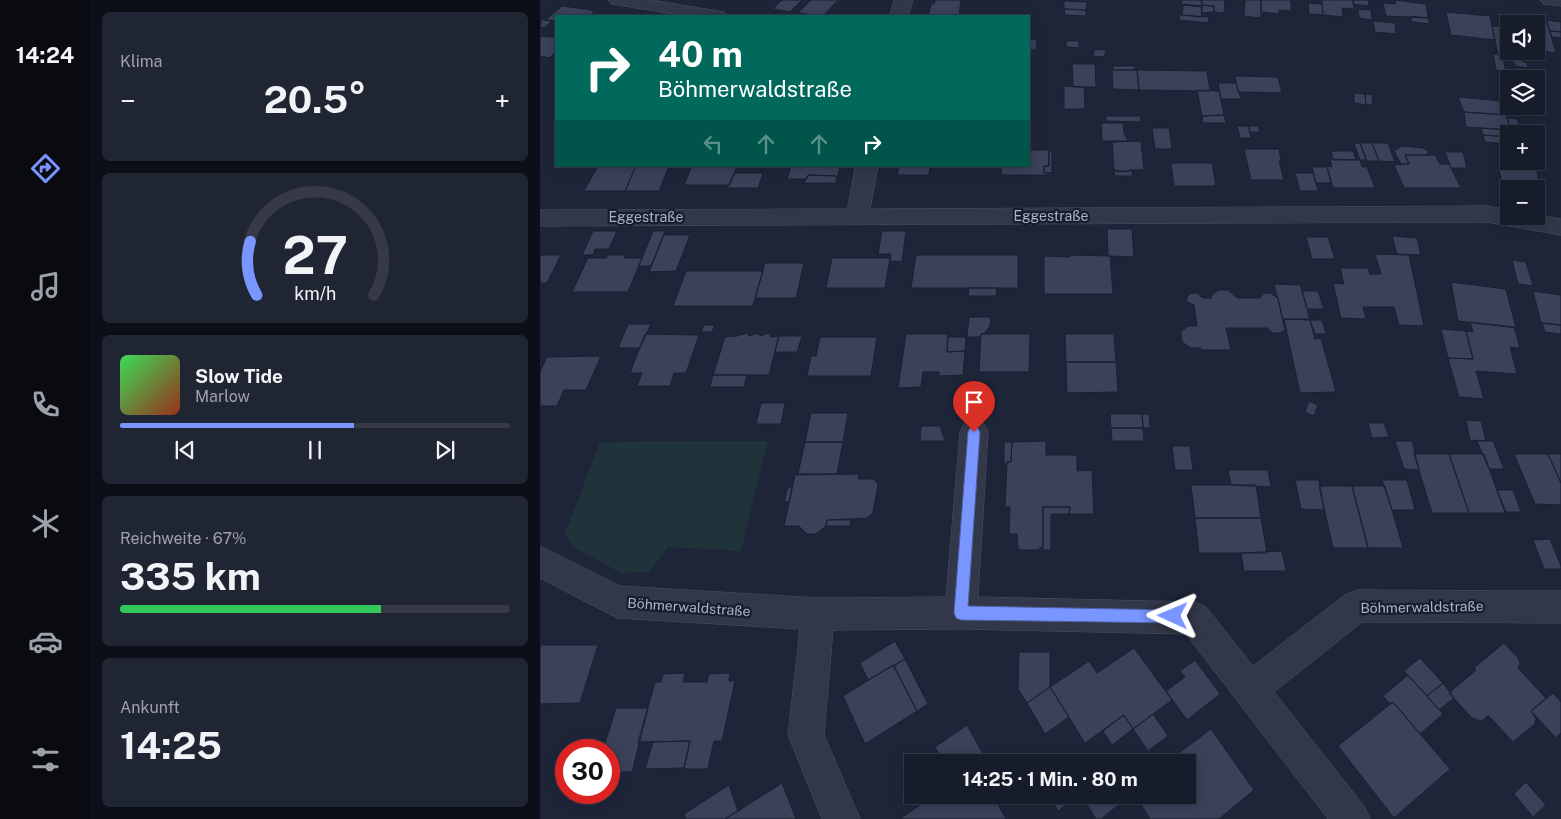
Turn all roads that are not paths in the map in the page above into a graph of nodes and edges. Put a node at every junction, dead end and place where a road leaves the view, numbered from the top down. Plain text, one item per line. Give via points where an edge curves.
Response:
1 (618, 0) edge
2 (904, 0) edge
3 (1550, 0) edge
4 (1561, 1) edge
5 (712, 15) edge
6 (899, 15) edge
7 (867, 167) edge
8 (857, 216) junction
9 (540, 218) edge
10 (1561, 228) edge
11 (974, 432) dead end
12 (540, 561) edge
13 (1561, 607) edge
14 (961, 613) junction
15 (818, 614) junction
16 (1251, 690) junction
17 (842, 819) edge
18 (1352, 819) edge

1 - 5 street
2 - 6 street
3 - 4 street
7 - 8 street
8 - 9 street, Eggestraße
8 - 10 street, Eggestraße via 1486,214
11 - 14 street
12 - 15 street, Böhmerwaldstraße via 616,602
13 - 16 street, Böhmerwaldstraße via 1356,606
14 - 15 street, Böhmerwaldstraße
14 - 16 street, Böhmerwaldstraße via 1194,618
15 - 17 street via 806,736
16 - 18 street, Böhmerwaldstraße

